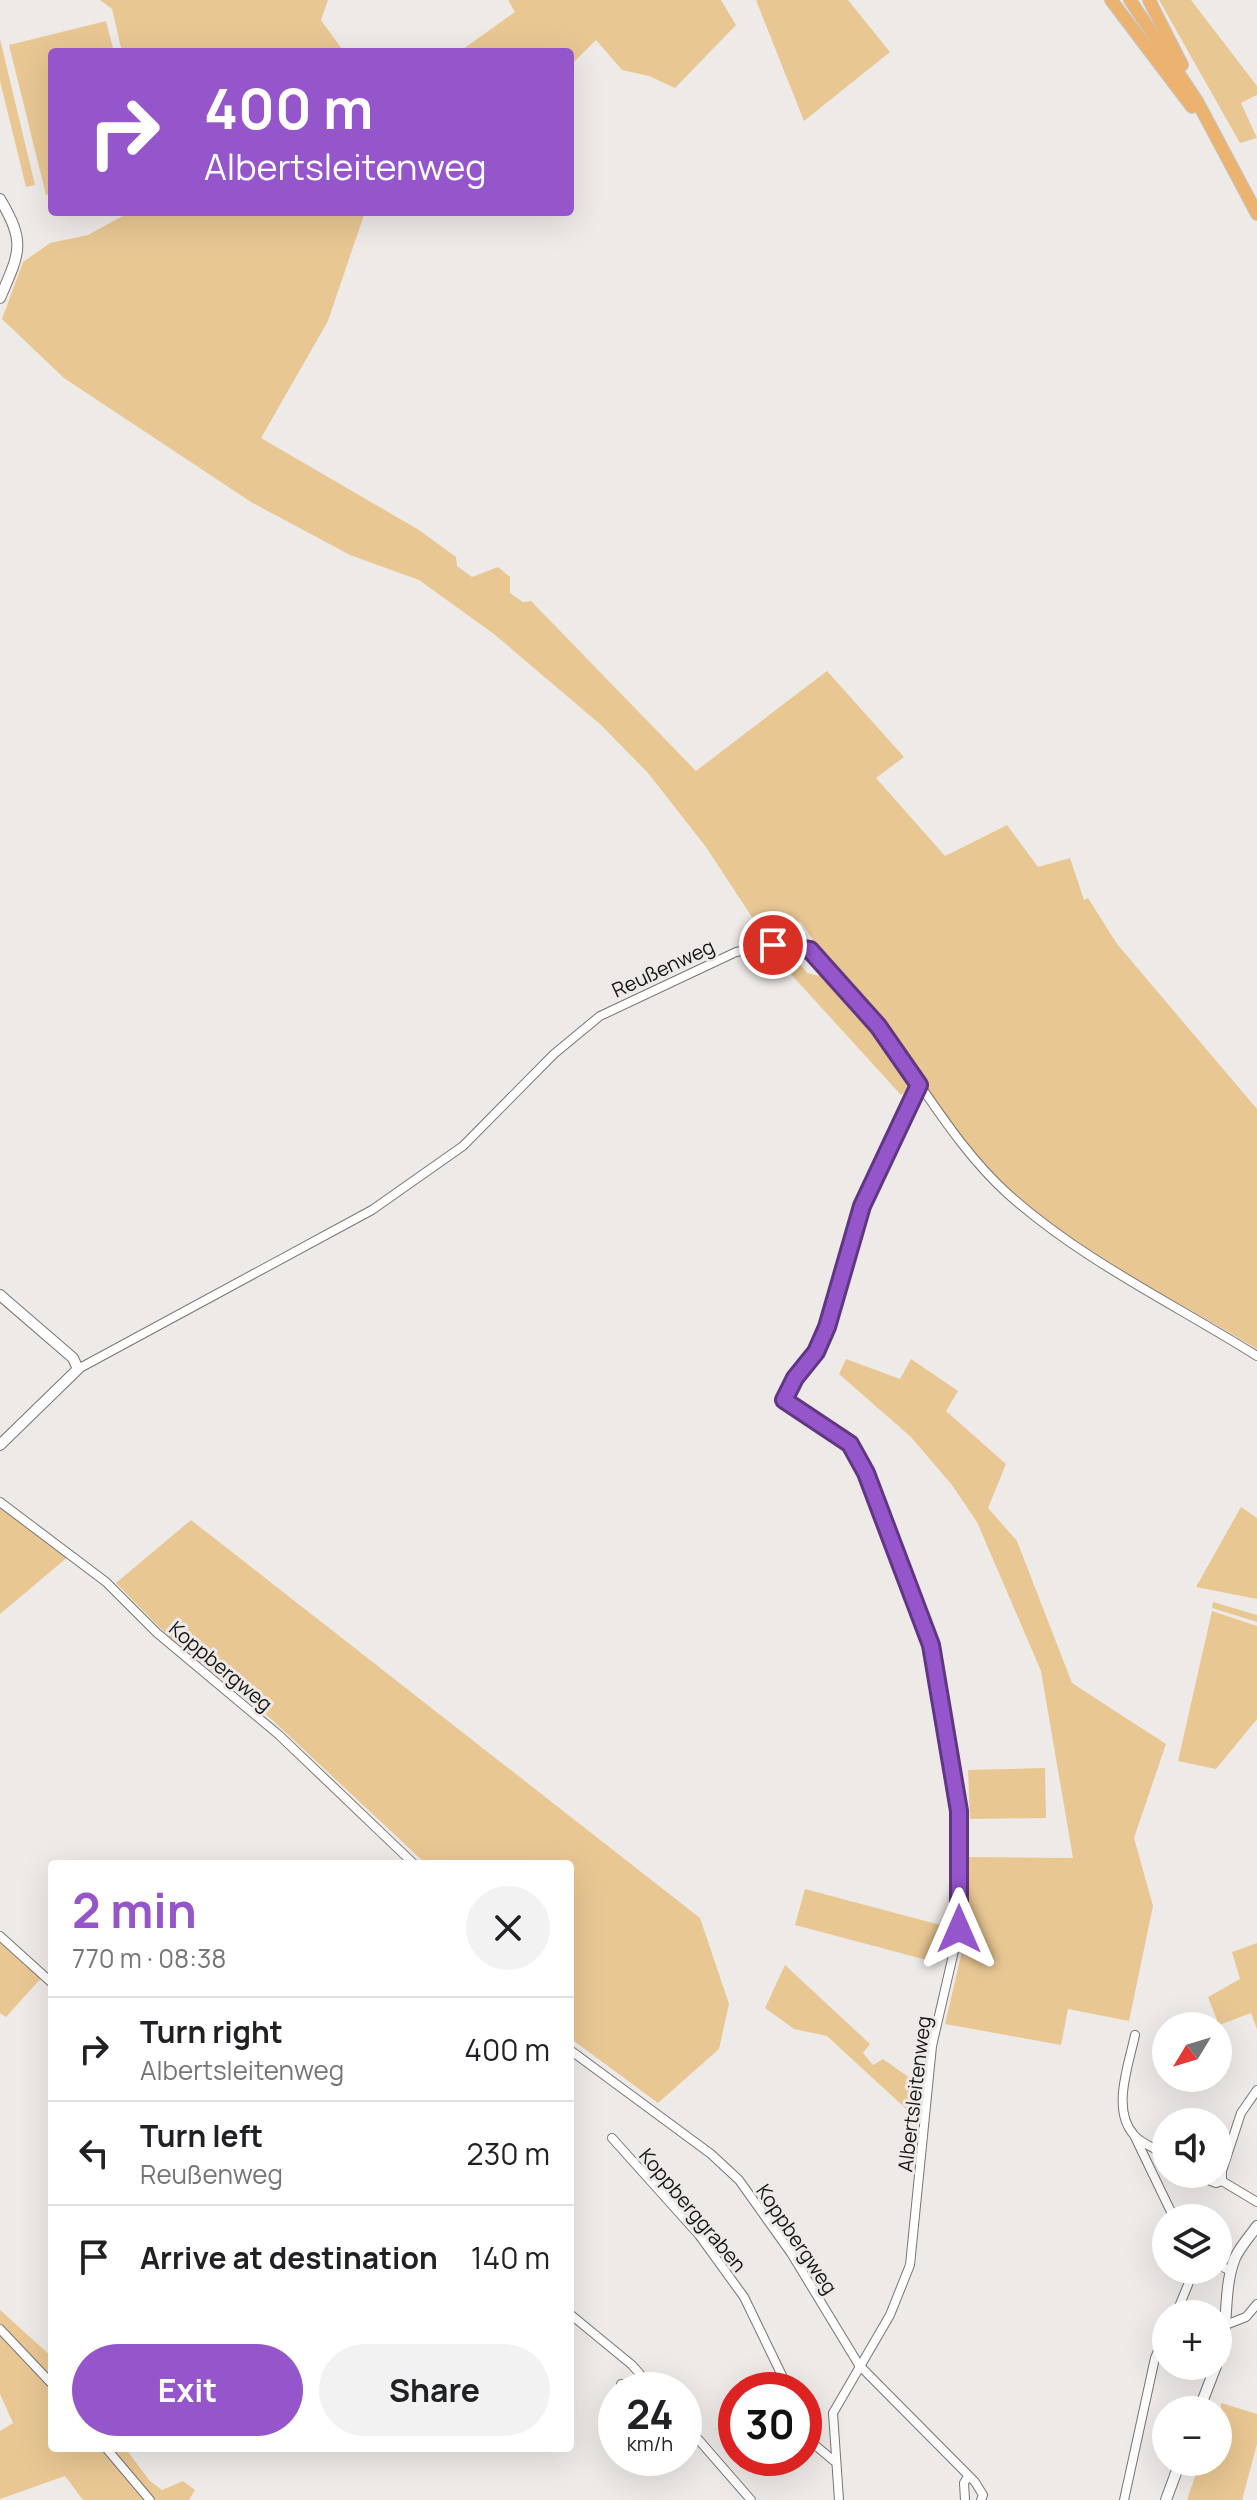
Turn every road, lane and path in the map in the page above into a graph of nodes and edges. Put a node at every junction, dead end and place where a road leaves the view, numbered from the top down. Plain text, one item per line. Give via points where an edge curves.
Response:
1 (1111, 0) edge
2 (1130, 0) edge
3 (1149, 0) edge
4 (1214, 131) junction
5 (1227, 154) junction
6 (0, 199) edge
7 (1257, 214) edge
8 (0, 298) edge
9 (919, 1085) junction
10 (0, 1295) edge
11 (1257, 1356) edge
12 (78, 1369) junction
13 (0, 1445) edge
14 (0, 1502) edge
15 (410, 1860) edge
16 (0, 1936) edge
17 (48, 1979) edge
18 (1135, 2035) dead end
19 (574, 2053) edge
20 (1257, 2090) edge
21 (1232, 2135) edge
22 (1135, 2137) junction
23 (612, 2138) dead end
24 (1152, 2144) edge
25 (1232, 2187) edge
26 (1257, 2202) edge
27 (1167, 2204) edge
28 (1257, 2226) edge
29 (1232, 2268) edge
30 (1257, 2304) edge
31 (574, 2317) edge
32 (1232, 2322) edge
33 (0, 2329) edge
34 (859, 2365) junction
35 (638, 2372) edge
36 (780, 2372) edge
37 (1152, 2372) edge
38 (48, 2380) edge
39 (702, 2444) edge
40 (822, 2451) edge
41 (109, 2452) edge
42 (834, 2461) junction
43 (968, 2476) junction
44 (1175, 2476) edge
45 (150, 2500) edge
46 (751, 2500) edge
47 (839, 2500) edge
48 (965, 2500) edge
49 (981, 2500) edge
50 (1124, 2500) edge
51 (1166, 2500) edge

1 - 5 main road
2 - 4 main road
3 - 4 main road
4 - 5 main road
5 - 7 main road
6 - 8 street via 20,245
9 - 11 street, Reußenweg via 972,1158 1009,1195 1137,1287
9 - 12 street, Reußenweg via 878,1026 810,950 773,945 736,952 600,1016 554,1054 463,1146 372,1210
9 - 34 street, Albertsleitenweg via 862,1206 827,1327 784,1400 850,1444 866,1473 931,1645 959,1811 959,1929 932,2046 910,2265 890,2315
10 - 12 street via 73,1358
12 - 13 street
14 - 15 street, Koppbergweg via 106,1582
16 - 17 street
18 - 22 street via 1123,2098
19 - 34 street, Koppbergweg via 739,2180
20 - 21 street
22 - 24 street
22 - 27 street
23 - 36 street, Koppberggraben via 699,2235 744,2297
25 - 26 street
28 - 29 street
30 - 32 street
31 - 35 street
33 - 38 street
34 - 42 street, Albertsleitenweg via 833,2413
34 - 43 street, Koppbergweg
37 - 50 street
39 - 46 street
40 - 42 street
41 - 45 street
42 - 47 street, Albertsleitenweg
43 - 48 street
43 - 49 street, Koppbergweg via 980,2488
44 - 51 street

